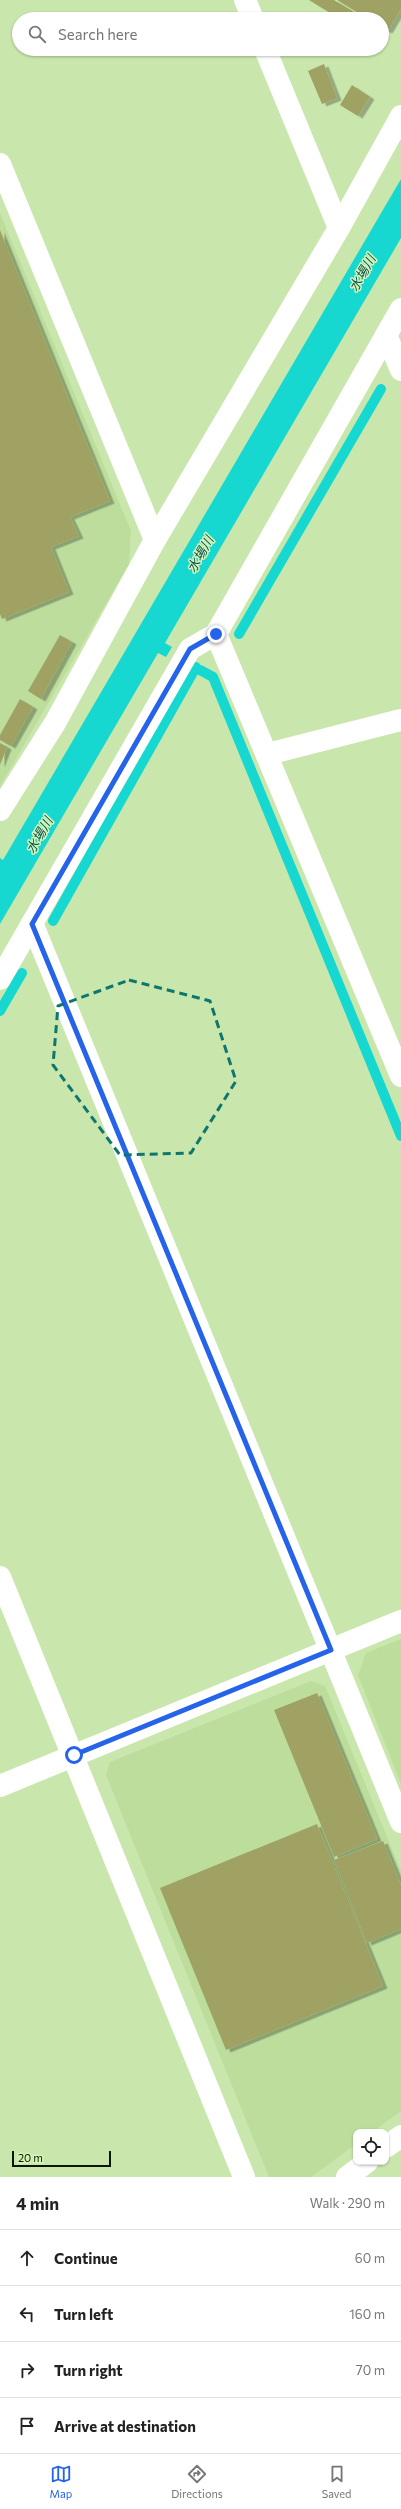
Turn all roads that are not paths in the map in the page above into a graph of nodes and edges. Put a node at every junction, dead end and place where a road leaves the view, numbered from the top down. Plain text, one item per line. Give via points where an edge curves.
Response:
1 (245, 0) edge
2 (250, 12) edge
3 (268, 56) edge
4 (401, 116) edge
5 (0, 164) edge
6 (339, 228) junction
7 (401, 309) edge
8 (386, 335) junction
9 (401, 370) edge
10 (155, 540) junction
11 (216, 634) junction
12 (401, 720) edge
13 (268, 754) junction
14 (0, 810) edge
15 (32, 924) junction
16 (0, 979) edge
17 (401, 1076) edge
18 (0, 1577) edge
19 (401, 1621) edge
20 (331, 1650) junction
21 (74, 1755) junction
22 (0, 1786) edge
23 (401, 1822) edge
24 (401, 2136) edge
25 (389, 2146) edge
26 (363, 2165) edge
27 (244, 2177) edge
28 (347, 2177) edge

1 - 2 street
3 - 6 street
4 - 6 street
5 - 10 street
6 - 10 street
7 - 8 street
8 - 9 street
8 - 11 street
10 - 14 street via 55,723
11 - 13 street
11 - 15 street via 190,649
12 - 13 street
13 - 17 street
15 - 16 street
15 - 20 street
18 - 21 street
19 - 20 street
20 - 21 street
20 - 23 street
21 - 22 street
21 - 27 street
24 - 25 street
26 - 28 street

